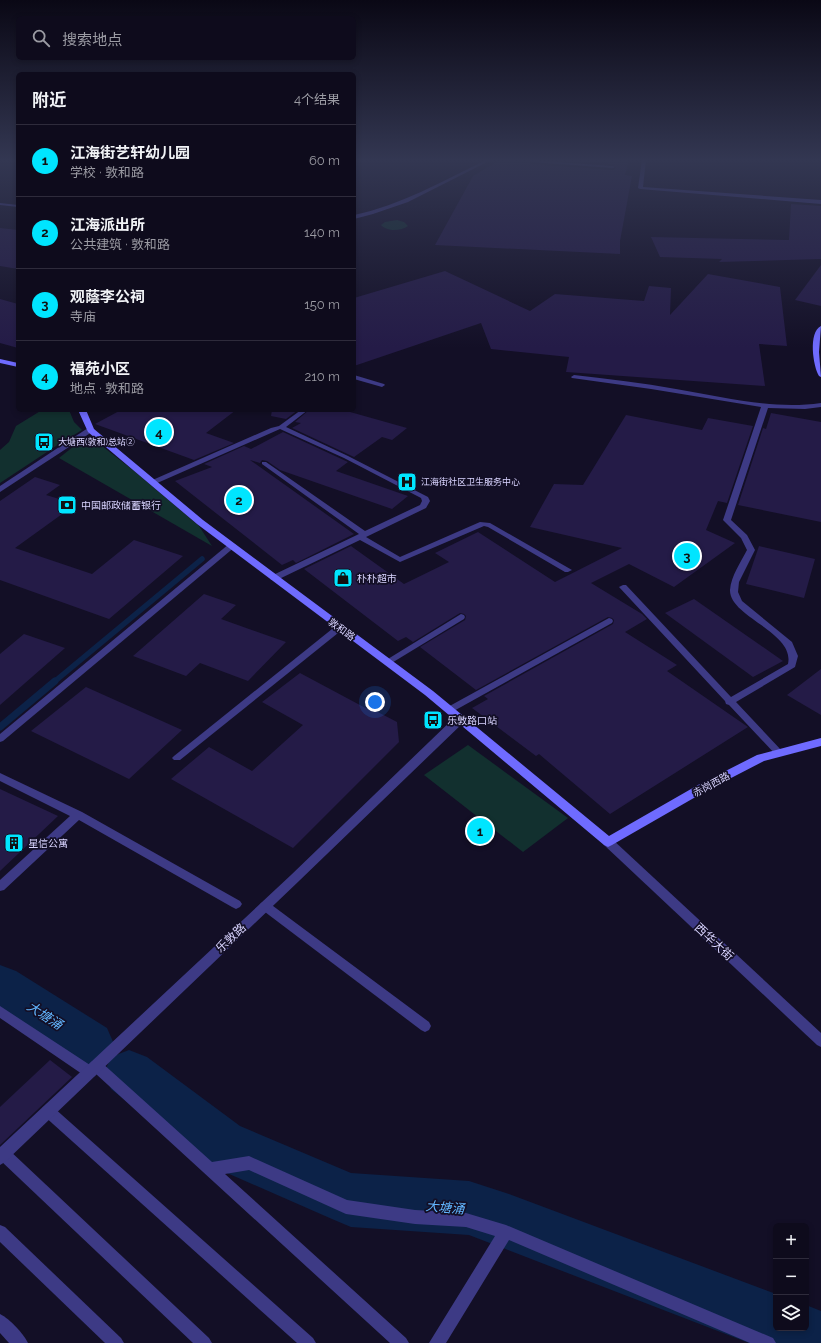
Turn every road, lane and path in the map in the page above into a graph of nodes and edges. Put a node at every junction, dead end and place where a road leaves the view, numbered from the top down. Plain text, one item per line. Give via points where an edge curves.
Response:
1 (821, 328) edge
2 (0, 361) edge
3 (16, 365) edge
4 (821, 375) edge
5 (574, 377) dead end
6 (356, 378) edge
7 (382, 385) dead end
8 (821, 405) edge
9 (765, 406) junction
10 (83, 412) edge
11 (302, 412) edge
12 (281, 427) junction
13 (91, 430) junction
14 (264, 463) dead end
15 (152, 482) junction
16 (0, 490) edge
17 (361, 535) junction
18 (232, 546) junction
19 (568, 570) dead end
20 (274, 578) junction
21 (623, 587) dead end
22 (461, 617) dead end
23 (609, 621) dead end
24 (340, 627) junction
25 (387, 662) junction
26 (729, 702) junction
27 (449, 710) junction
28 (460, 719) junction
29 (0, 739) edge
30 (821, 742) edge
31 (779, 753) junction
32 (177, 758) dead end
33 (0, 778) edge
34 (78, 815) junction
35 (608, 842) junction
36 (0, 887) edge
37 (236, 904) dead end
38 (265, 906) junction
39 (0, 1011) edge
40 (425, 1026) dead end
41 (821, 1041) edge
42 (93, 1069) junction
43 (48, 1111) junction
44 (2, 1155) edge
45 (210, 1169) junction
46 (0, 1232) edge
47 (506, 1232) junction
48 (0, 1322) edge
49 (20, 1343) edge
50 (116, 1343) edge
51 (204, 1343) edge
52 (308, 1343) edge
53 (401, 1343) edge
54 (437, 1343) edge
55 (768, 1343) edge

1 - 4 street via 816,346 816,361
2 - 3 street
5 - 9 lane
6 - 7 lane
8 - 9 lane
9 - 26 lane via 726,520 743,534 751,550 735,582 734,592 738,602 789,644 794,656 792,665
10 - 13 street, 敦和路
11 - 12 lane
12 - 15 lane
12 - 17 lane via 424,497 426,501 423,506
13 - 15 street, 敦和路
13 - 16 street
14 - 17 lane
15 - 18 street, 敦和路
17 - 19 lane via 400,560 483,524 490,525
17 - 20 lane
18 - 20 street, 敦和路
18 - 29 lane
20 - 24 street, 敦和路
21 - 26 lane
22 - 25 lane
23 - 27 lane
24 - 25 street, 敦和路
24 - 32 lane
25 - 27 street, 敦和路
26 - 31 lane
27 - 28 street, 敦和路
28 - 35 street, 敦和路
28 - 38 street, 乐敦路
30 - 31 street, 赤岗西路
31 - 35 street, 赤岗西路 via 761,758 702,788
33 - 34 lane
34 - 36 lane
34 - 37 lane
35 - 41 lane, 西华大街
38 - 40 lane
38 - 42 street, 乐敦路
39 - 42 lane
42 - 43 street, 乐敦路
42 - 45 lane
43 - 44 street, 乐敦路
43 - 52 lane
44 - 51 lane
45 - 47 lane via 249,1163 346,1207 415,1217 466,1220
45 - 53 lane
46 - 50 lane
47 - 54 lane
47 - 55 lane
48 - 49 lane

